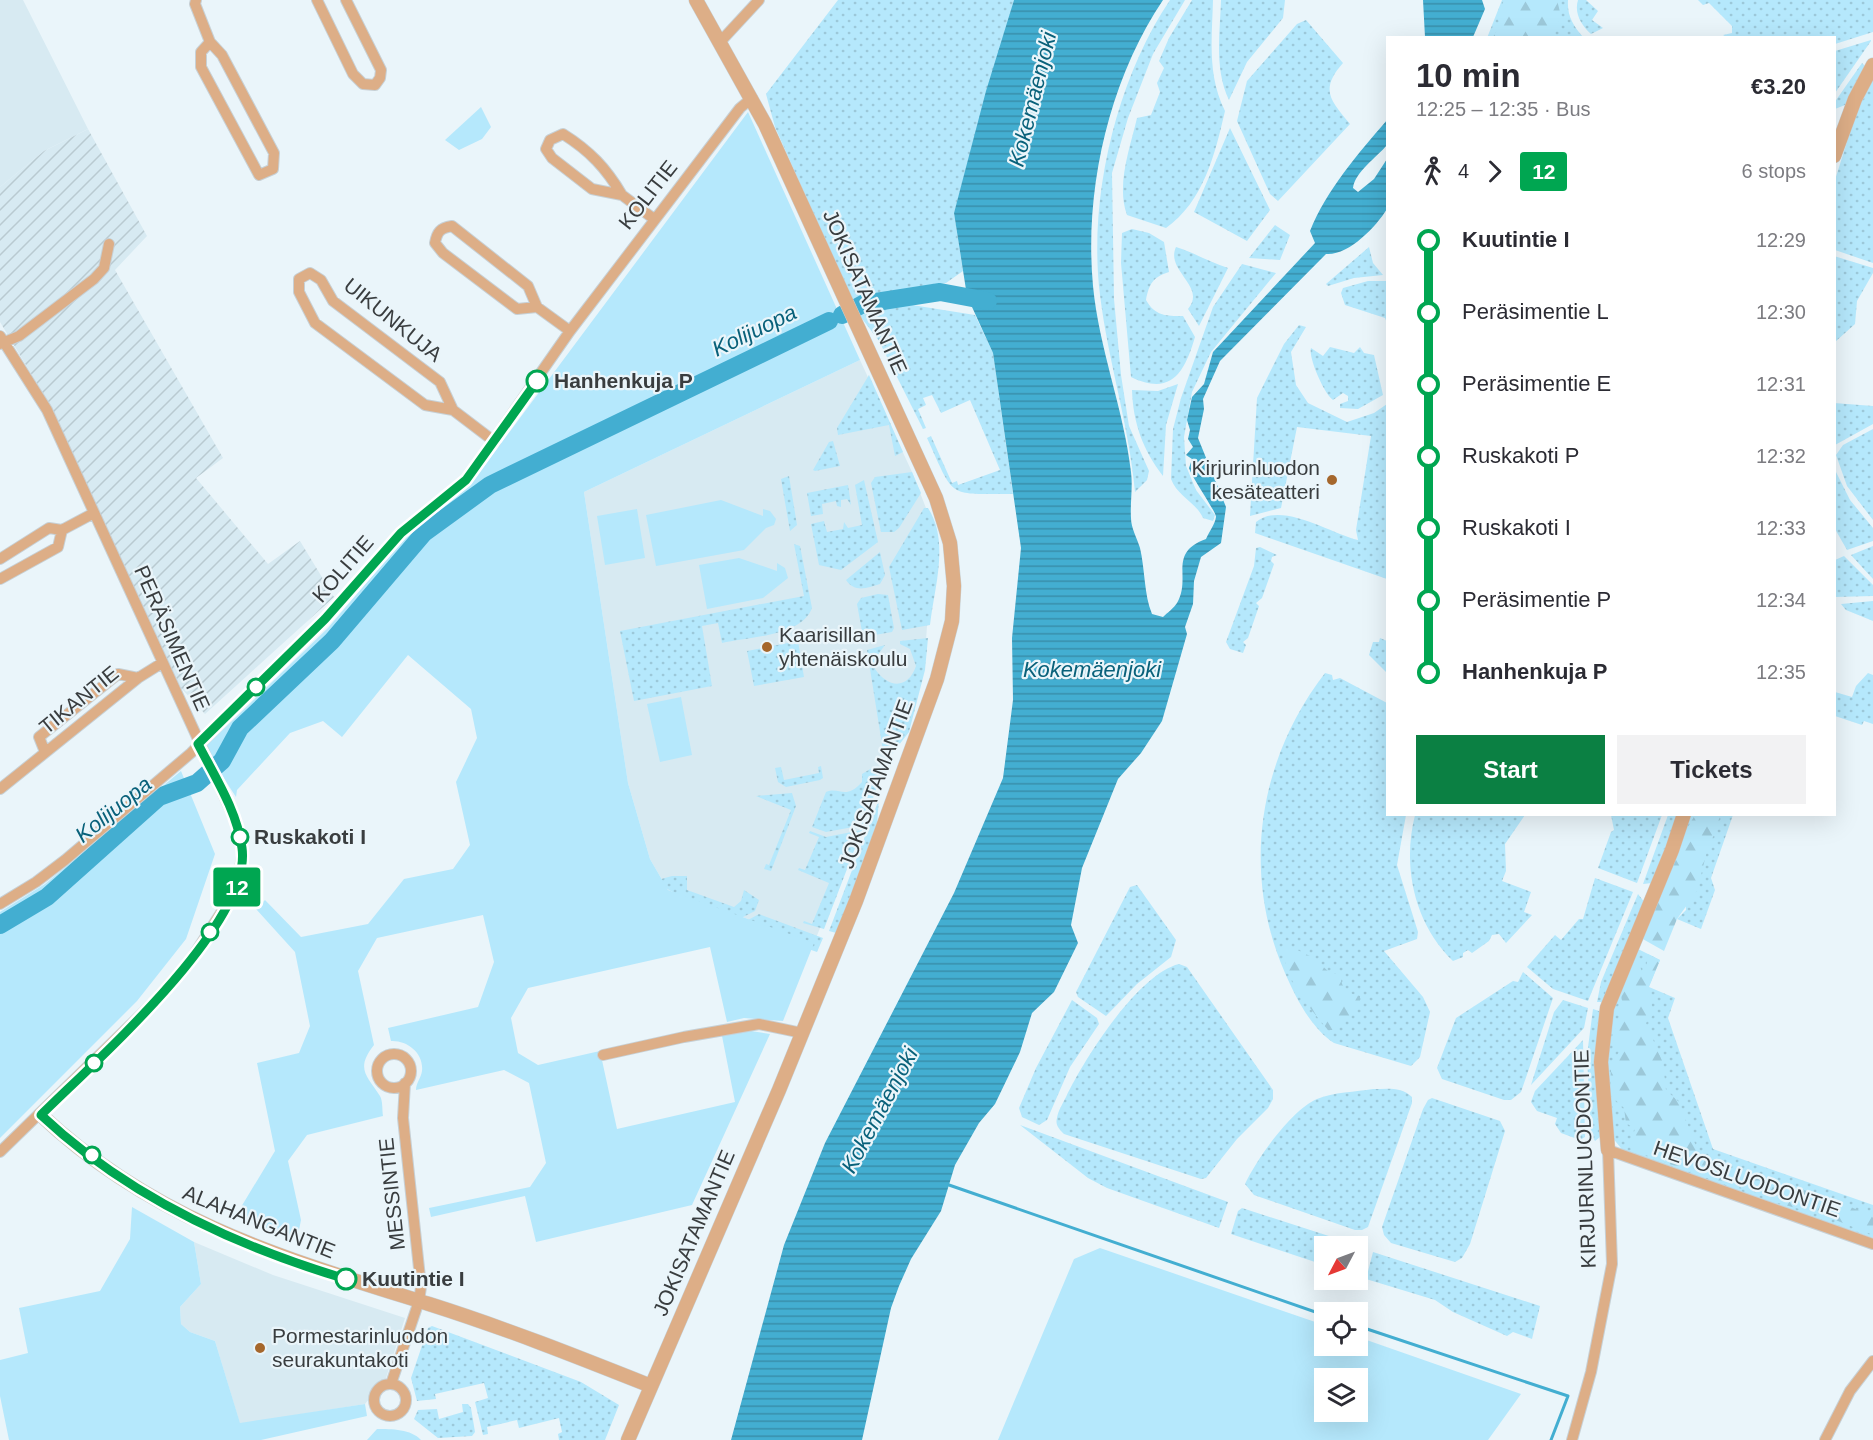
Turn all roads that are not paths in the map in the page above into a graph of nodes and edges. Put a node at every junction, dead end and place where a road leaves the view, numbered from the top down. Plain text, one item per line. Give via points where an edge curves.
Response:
1 (196, 0) edge
2 (317, 0) edge
3 (346, 0) edge
4 (696, 0) edge
5 (759, 0) edge
6 (721, 41) junction
7 (210, 42) junction
8 (1873, 65) edge
9 (752, 98) junction
10 (1836, 151) edge
11 (622, 195) junction
12 (654, 219) junction
13 (109, 244) dead end
14 (537, 307) junction
15 (570, 331) junction
16 (1, 340) edge
17 (453, 410) junction
18 (495, 442) junction
19 (94, 513) junction
20 (62, 530) junction
21 (0, 559) edge
22 (0, 579) edge
23 (162, 663) junction
24 (198, 744) junction
25 (0, 789) edge
26 (1683, 816) edge
27 (0, 904) edge
28 (802, 1033) junction
29 (603, 1055) dead end
30 (405, 1083) dead end
31 (41, 1115) junction
32 (1608, 1150) junction
33 (0, 1152) edge
34 (1873, 1244) edge
35 (419, 1301) junction
36 (1873, 1361) edge
37 (391, 1384) dead end
38 (651, 1386) junction
39 (628, 1440) edge
40 (1572, 1440) edge
41 (1825, 1440) edge

1 - 7 street
2 - 3 street via 353,74 363,84 375,85 381,70
4 - 6 street, JOKISATAMANTIE
5 - 6 street
6 - 9 street, JOKISATAMANTIE
7 - 7 street via 222,55 274,153 273,169 258,175 201,67 201,52
8 - 10 street via 1855,99
9 - 12 street, KOLITIE
9 - 28 street, JOKISATAMANTIE via 944,520 953,565 952,621 940,668 905,771
11 - 11 street via 592,189 552,158 546,149 550,140 563,134 573,141 604,167
11 - 12 street
12 - 15 street, KOLITIE
13 - 16 street via 104,268 94,279 19,336
14 - 14 street via 528,286 452,226 437,233 435,243 443,253 517,309
14 - 15 street
15 - 18 street, KOLITIE
16 - 19 street, PERÄSIMENTIE via 46,410
17 - 17 street, UIKUNKUJA via 425,405 315,323 299,292 298,279 310,273 321,280 333,302 440,382
17 - 18 street, UIKUNKUJA
18 - 24 street, KOLITIE via 466,480 401,533 325,619
19 - 20 street
19 - 23 street, PERÄSIMENTIE
20 - 21 street via 49,528
20 - 22 street via 58,547
23 - 24 street, PERÄSIMENTIE
23 - 25 street, TIKANTIE
24 - 27 street, KOLITIE via 65,860
24 - 31 street, PERÄSIMENTIE via 236,822 243,850 233,895 190,961 162,994
26 - 32 street, KIRJURINLUODONTIE via 1607,1008 1601,1062
28 - 29 street via 759,1024
28 - 38 street, JOKISATAMANTIE
30 - 35 street, MESSINTIE via 403,1118 415,1215
31 - 33 street, PERÄSIMENTIE
31 - 35 street, ALAHANGANTIE via 135,1187 172,1210 301,1264
32 - 34 street, HEVOSLUODONTIE
32 - 40 street, KIRJURINLUODONTIE via 1612,1264 1592,1372
35 - 37 street, MESSINTIE
35 - 38 street, ALAHANGANTIE
36 - 41 street via 1850,1391
38 - 39 street, JOKISATAMANTIE

